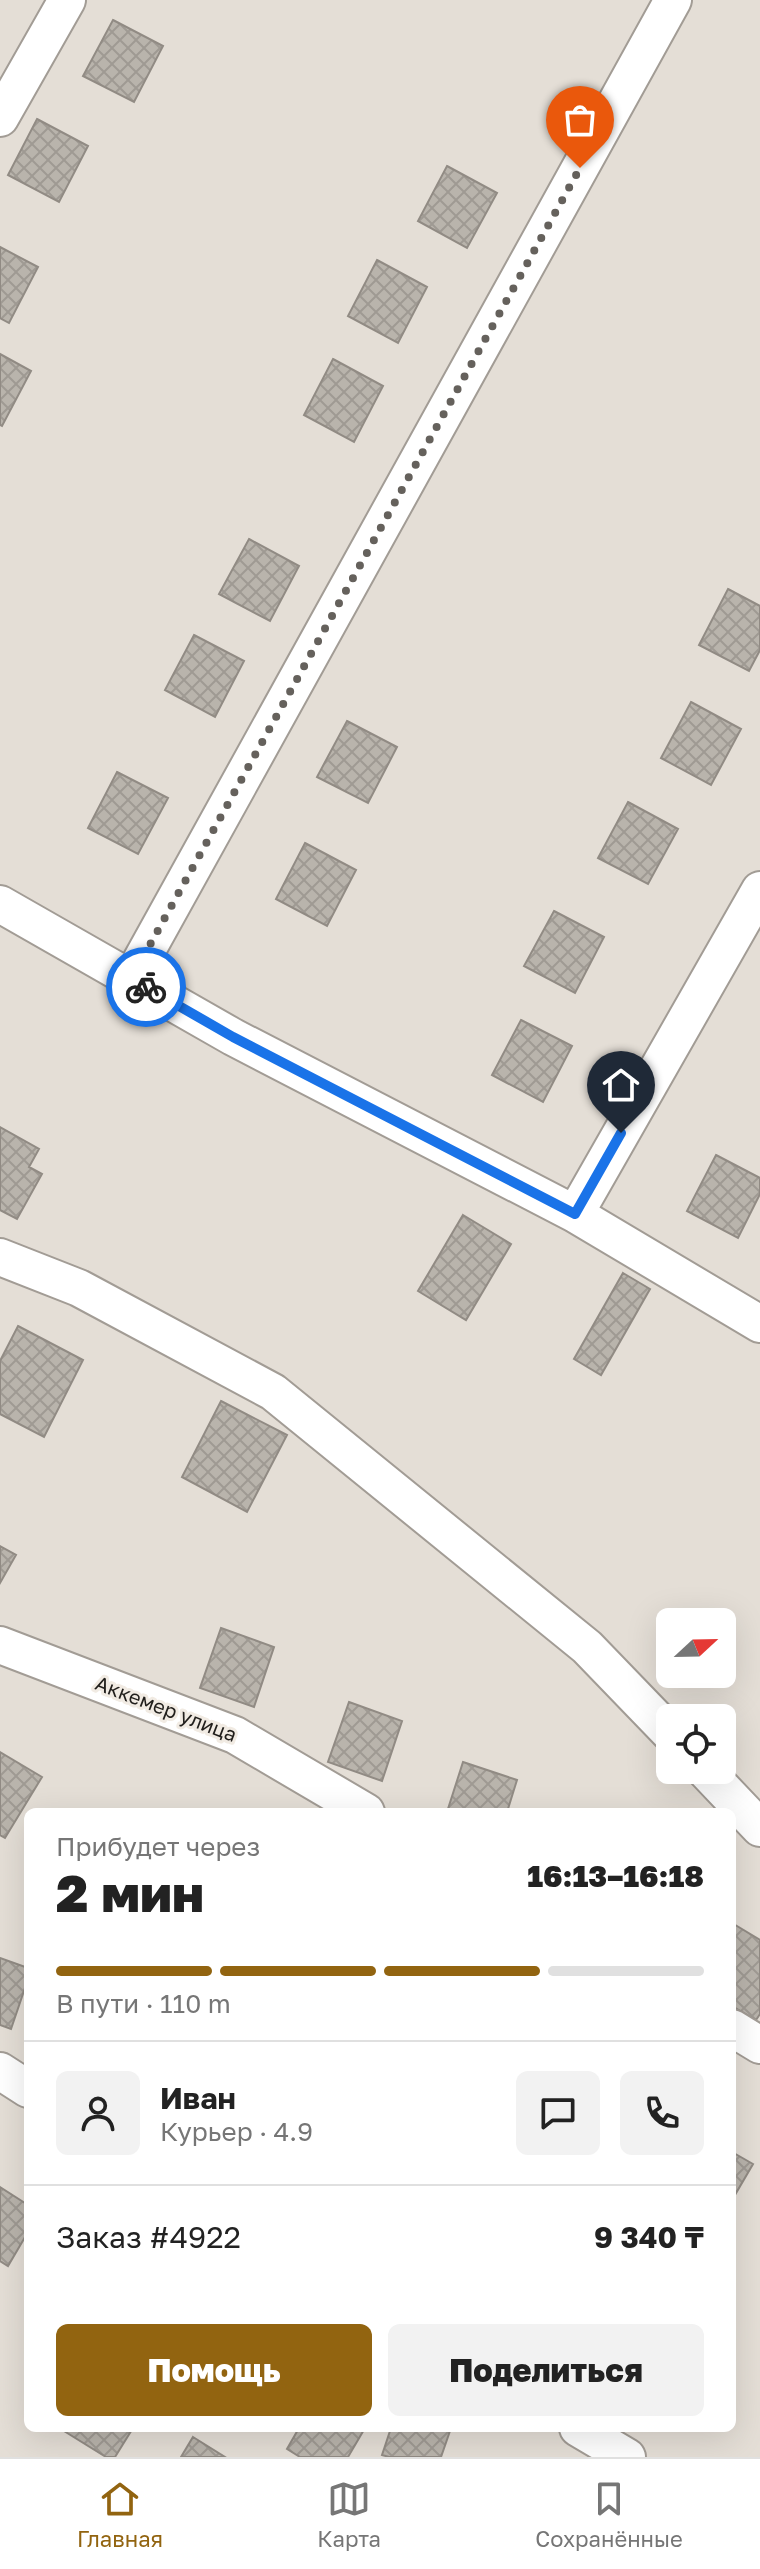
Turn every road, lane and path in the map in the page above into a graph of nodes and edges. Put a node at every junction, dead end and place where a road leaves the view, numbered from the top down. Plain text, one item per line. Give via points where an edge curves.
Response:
1 (67, 0) edge
2 (673, 0) edge
3 (0, 118) edge
4 (760, 890) edge
5 (0, 904) edge
6 (131, 979) junction
7 (575, 1214) junction
8 (0, 1257) edge
9 (760, 1324) edge
10 (0, 1645) edge
11 (656, 1718) edge
12 (718, 1784) edge
13 (359, 1808) edge
14 (760, 1828) edge
15 (736, 2030) edge
16 (760, 2045) edge
17 (0, 2071) edge
18 (24, 2086) edge
19 (585, 2432) edge
20 (627, 2457) edge

1 - 3 street
2 - 6 street
4 - 7 street
5 - 6 street
6 - 7 street
7 - 9 street
8 - 11 street via 79,1288 273,1392 587,1647
10 - 13 street, Аккемер улица via 235,1735
12 - 14 street
15 - 16 street
17 - 18 street
19 - 20 street

